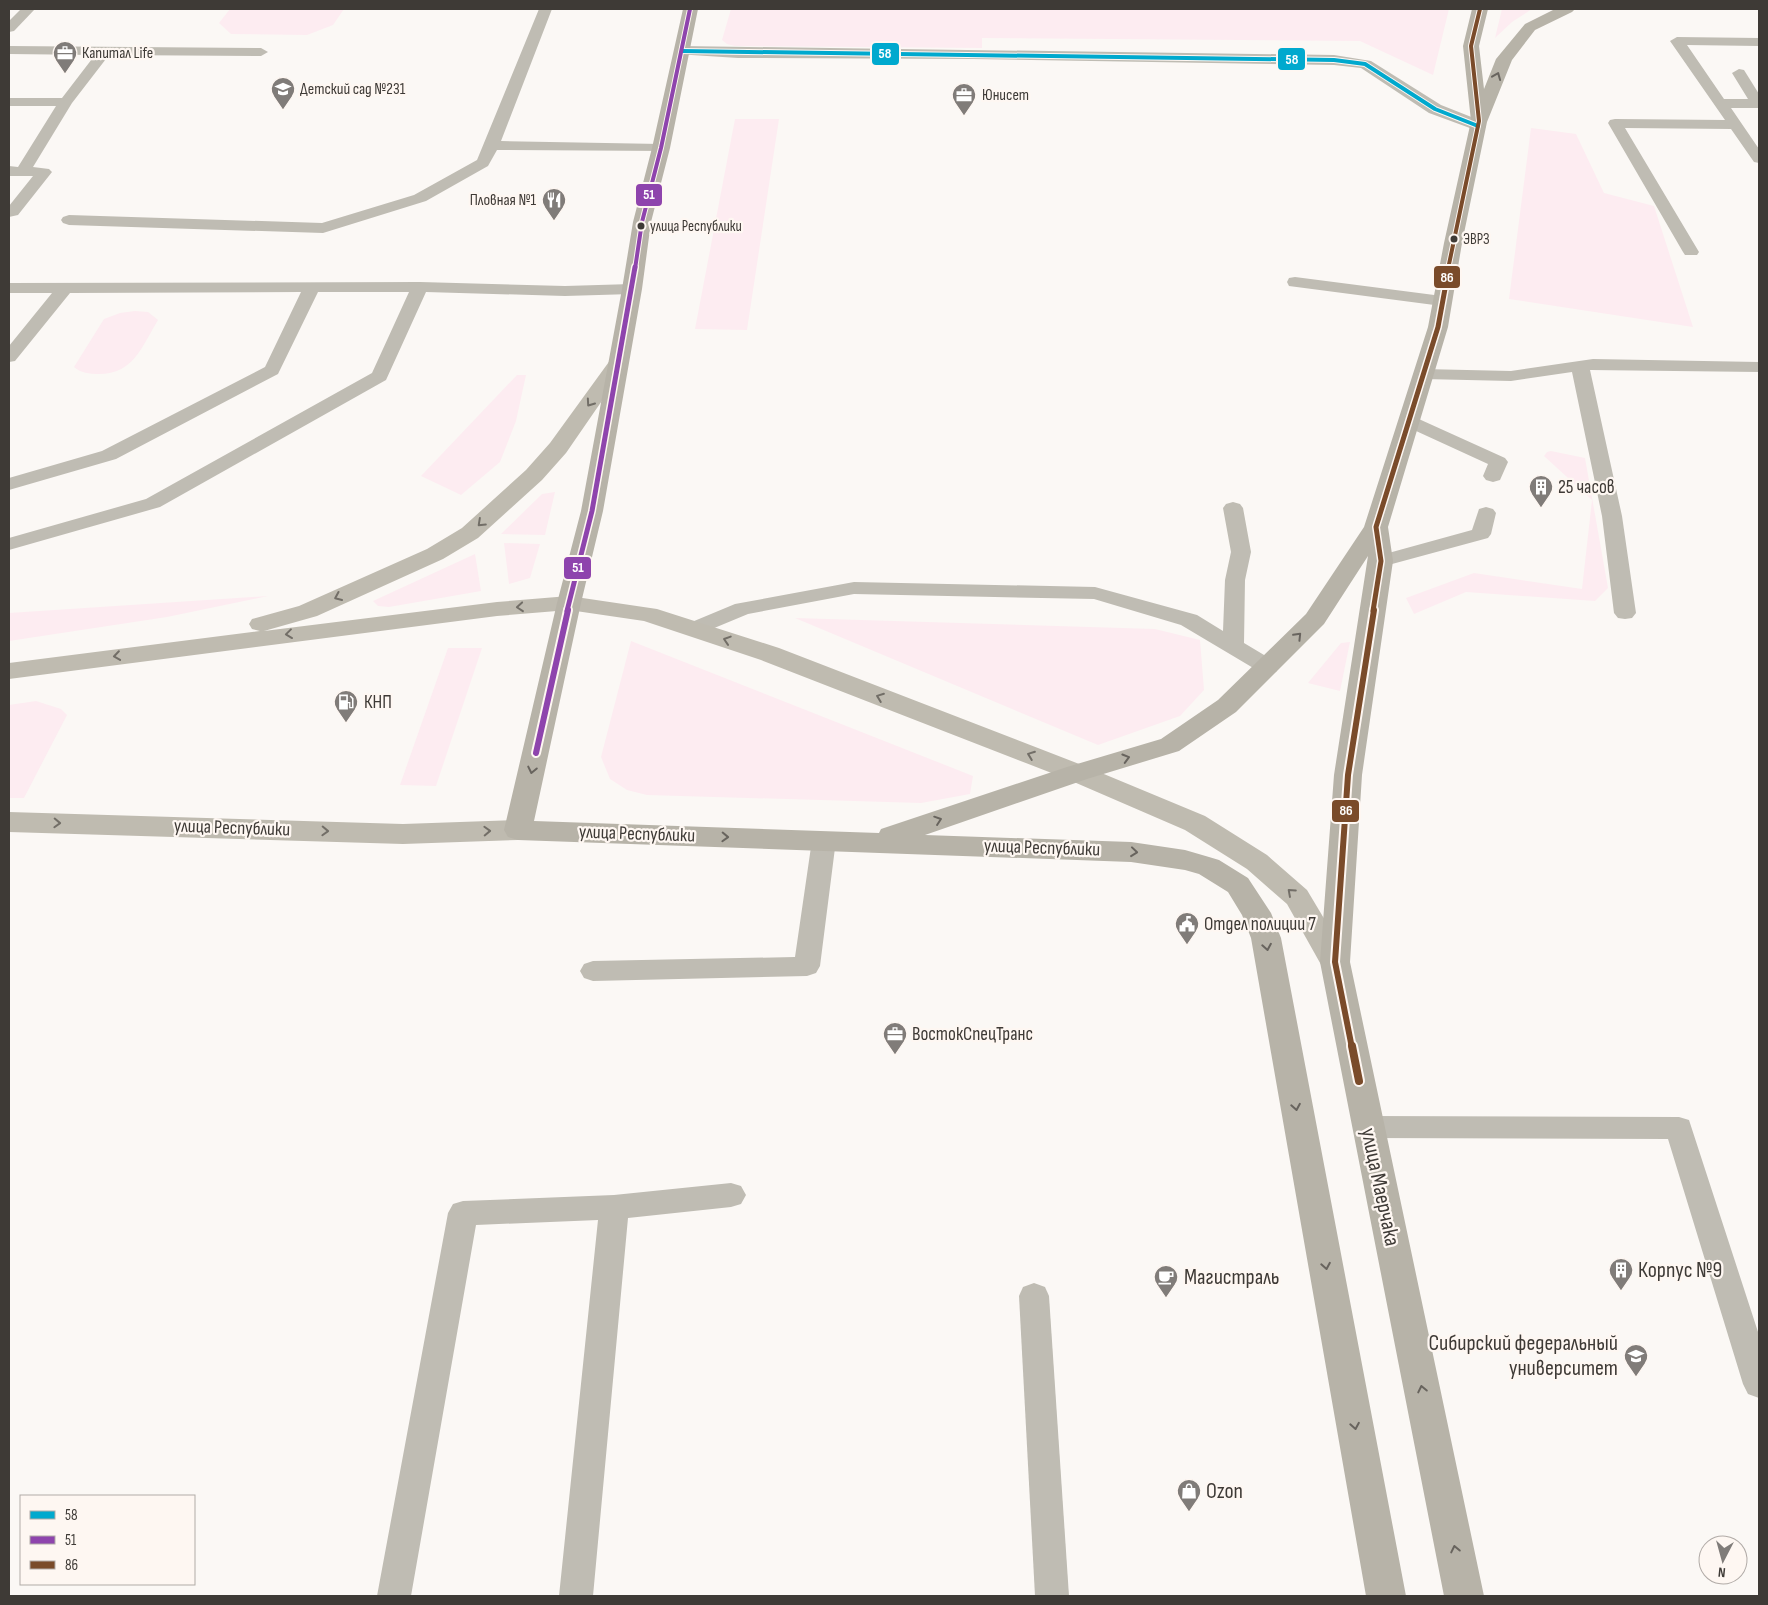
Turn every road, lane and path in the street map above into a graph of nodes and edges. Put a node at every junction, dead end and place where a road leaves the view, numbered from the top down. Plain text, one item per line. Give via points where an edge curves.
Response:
1 (28, 9) edge
2 (545, 9) edge
3 (1480, 9) edge
4 (1567, 9) edge
5 (692, 12) edge
6 (9, 28) edge
7 (1759, 42) edge
8 (9, 50) edge
9 (682, 51) junction
10 (104, 52) junction
11 (261, 52) dead end
12 (1674, 64) dead end
13 (1694, 64) junction
14 (1739, 73) dead end
15 (9, 102) edge
16 (66, 102) junction
17 (1721, 103) junction
18 (1479, 124) junction
19 (1736, 125) junction
20 (492, 145) junction
21 (661, 148) junction
22 (1759, 158) edge
23 (15, 172) edge
24 (9, 212) edge
25 (69, 220) dead end
26 (1691, 252) dead end
27 (1294, 282) dead end
28 (420, 287) junction
29 (9, 288) edge
30 (65, 288) junction
31 (311, 289) junction
32 (632, 289) junction
33 (1442, 301) junction
34 (9, 357) edge
35 (618, 363) junction
36 (1580, 366) junction
37 (1759, 367) edge
38 (1423, 374) junction
39 (1410, 421) junction
40 (1493, 476) dead end
41 (9, 484) edge
42 (1233, 508) dead end
43 (1486, 512) dead end
44 (1376, 527) junction
45 (9, 544) edge
46 (1382, 561) junction
47 (569, 603) junction
48 (1625, 613) dead end
49 (695, 629) junction
50 (1233, 646) junction
51 (165, 650) junction
52 (1268, 667) junction
53 (9, 671) edge
54 (1077, 773) junction
55 (9, 822) edge
56 (518, 830) junction
57 (824, 840) junction
58 (875, 842) junction
59 (1335, 962) junction
60 (593, 971) dead end
61 (1368, 1127) junction
62 (731, 1195) dead end
63 (614, 1207) junction
64 (1034, 1296) dead end
65 (1759, 1384) edge
66 (394, 1596) edge
67 (576, 1596) edge
68 (1052, 1596) edge
69 (1386, 1596) edge
70 (1464, 1596) edge

1 - 6 lane
2 - 20 lane
3 - 18 main road via 1471,46
18 -> 4 main road via 1504,59 1530,28
5 - 9 main road
7 - 13 lane via 1677,40
8 - 10 lane
9 - 18 street via 1334,60 1365,64 1435,109
9 - 21 main road
10 - 11 lane
10 - 16 lane
12 - 13 lane
13 - 17 lane
14 - 17 lane via 1758,104
15 - 16 lane
16 - 23 lane
17 - 19 lane
18 - 33 main road
19 - 22 lane
19 - 26 lane via 1615,123
20 - 21 lane
20 - 25 lane via 483,163 420,198 323,228
21 - 32 main road via 642,222
23 - 24 lane via 44,172
27 - 33 lane
28 - 31 lane
28 - 32 lane via 565,291
28 - 45 lane via 380,376 153,503
29 - 30 lane
30 - 31 lane
30 - 34 lane
31 - 41 lane via 272,370 109,455
32 - 35 main road
33 - 38 main road via 1438,327
35 - 47 main road via 592,511
35 -> 51 main road via 558,448 470,533 435,554 308,611
36 - 37 lane
36 - 38 lane via 1511,376
36 - 48 lane via 1612,516
38 - 39 main road
39 - 40 lane via 1498,462
39 - 44 main road
42 - 50 lane via 1241,552 1235,580
43 - 46 lane via 1480,534
44 - 46 main road, улица Маерчака
52 -> 44 main road via 1315,618
46 - 59 main road, улица Маерчака via 1348,775
47 - 49 main road via 648,614
47 -> 51 main road
47 -> 56 main road
49 - 50 lane via 742,610 854,588 1095,593 1189,620
54 -> 49 main road via 770,654
50 - 52 lane
51 -> 53 main road
54 -> 52 main road via 1170,745 1227,706
58 -> 54 main road
59 -> 54 main road via 1297,898 1257,862 1195,823
55 -> 56 main road, улица Республики via 403,834
56 -> 57 main road, улица Республики
57 - 58 main road, улица Республики
57 - 60 lane via 807,966
58 -> 69 main road, улица Республики via 1131,852 1186,860 1209,867 1238,885 1250,902 1266,938
59 - 61 main road, улица Маерчака
61 - 65 lane via 1679,1128
70 -> 61 main road, улица Маерчака
62 - 63 lane
63 - 66 lane via 463,1213
63 - 67 lane
64 - 68 lane

